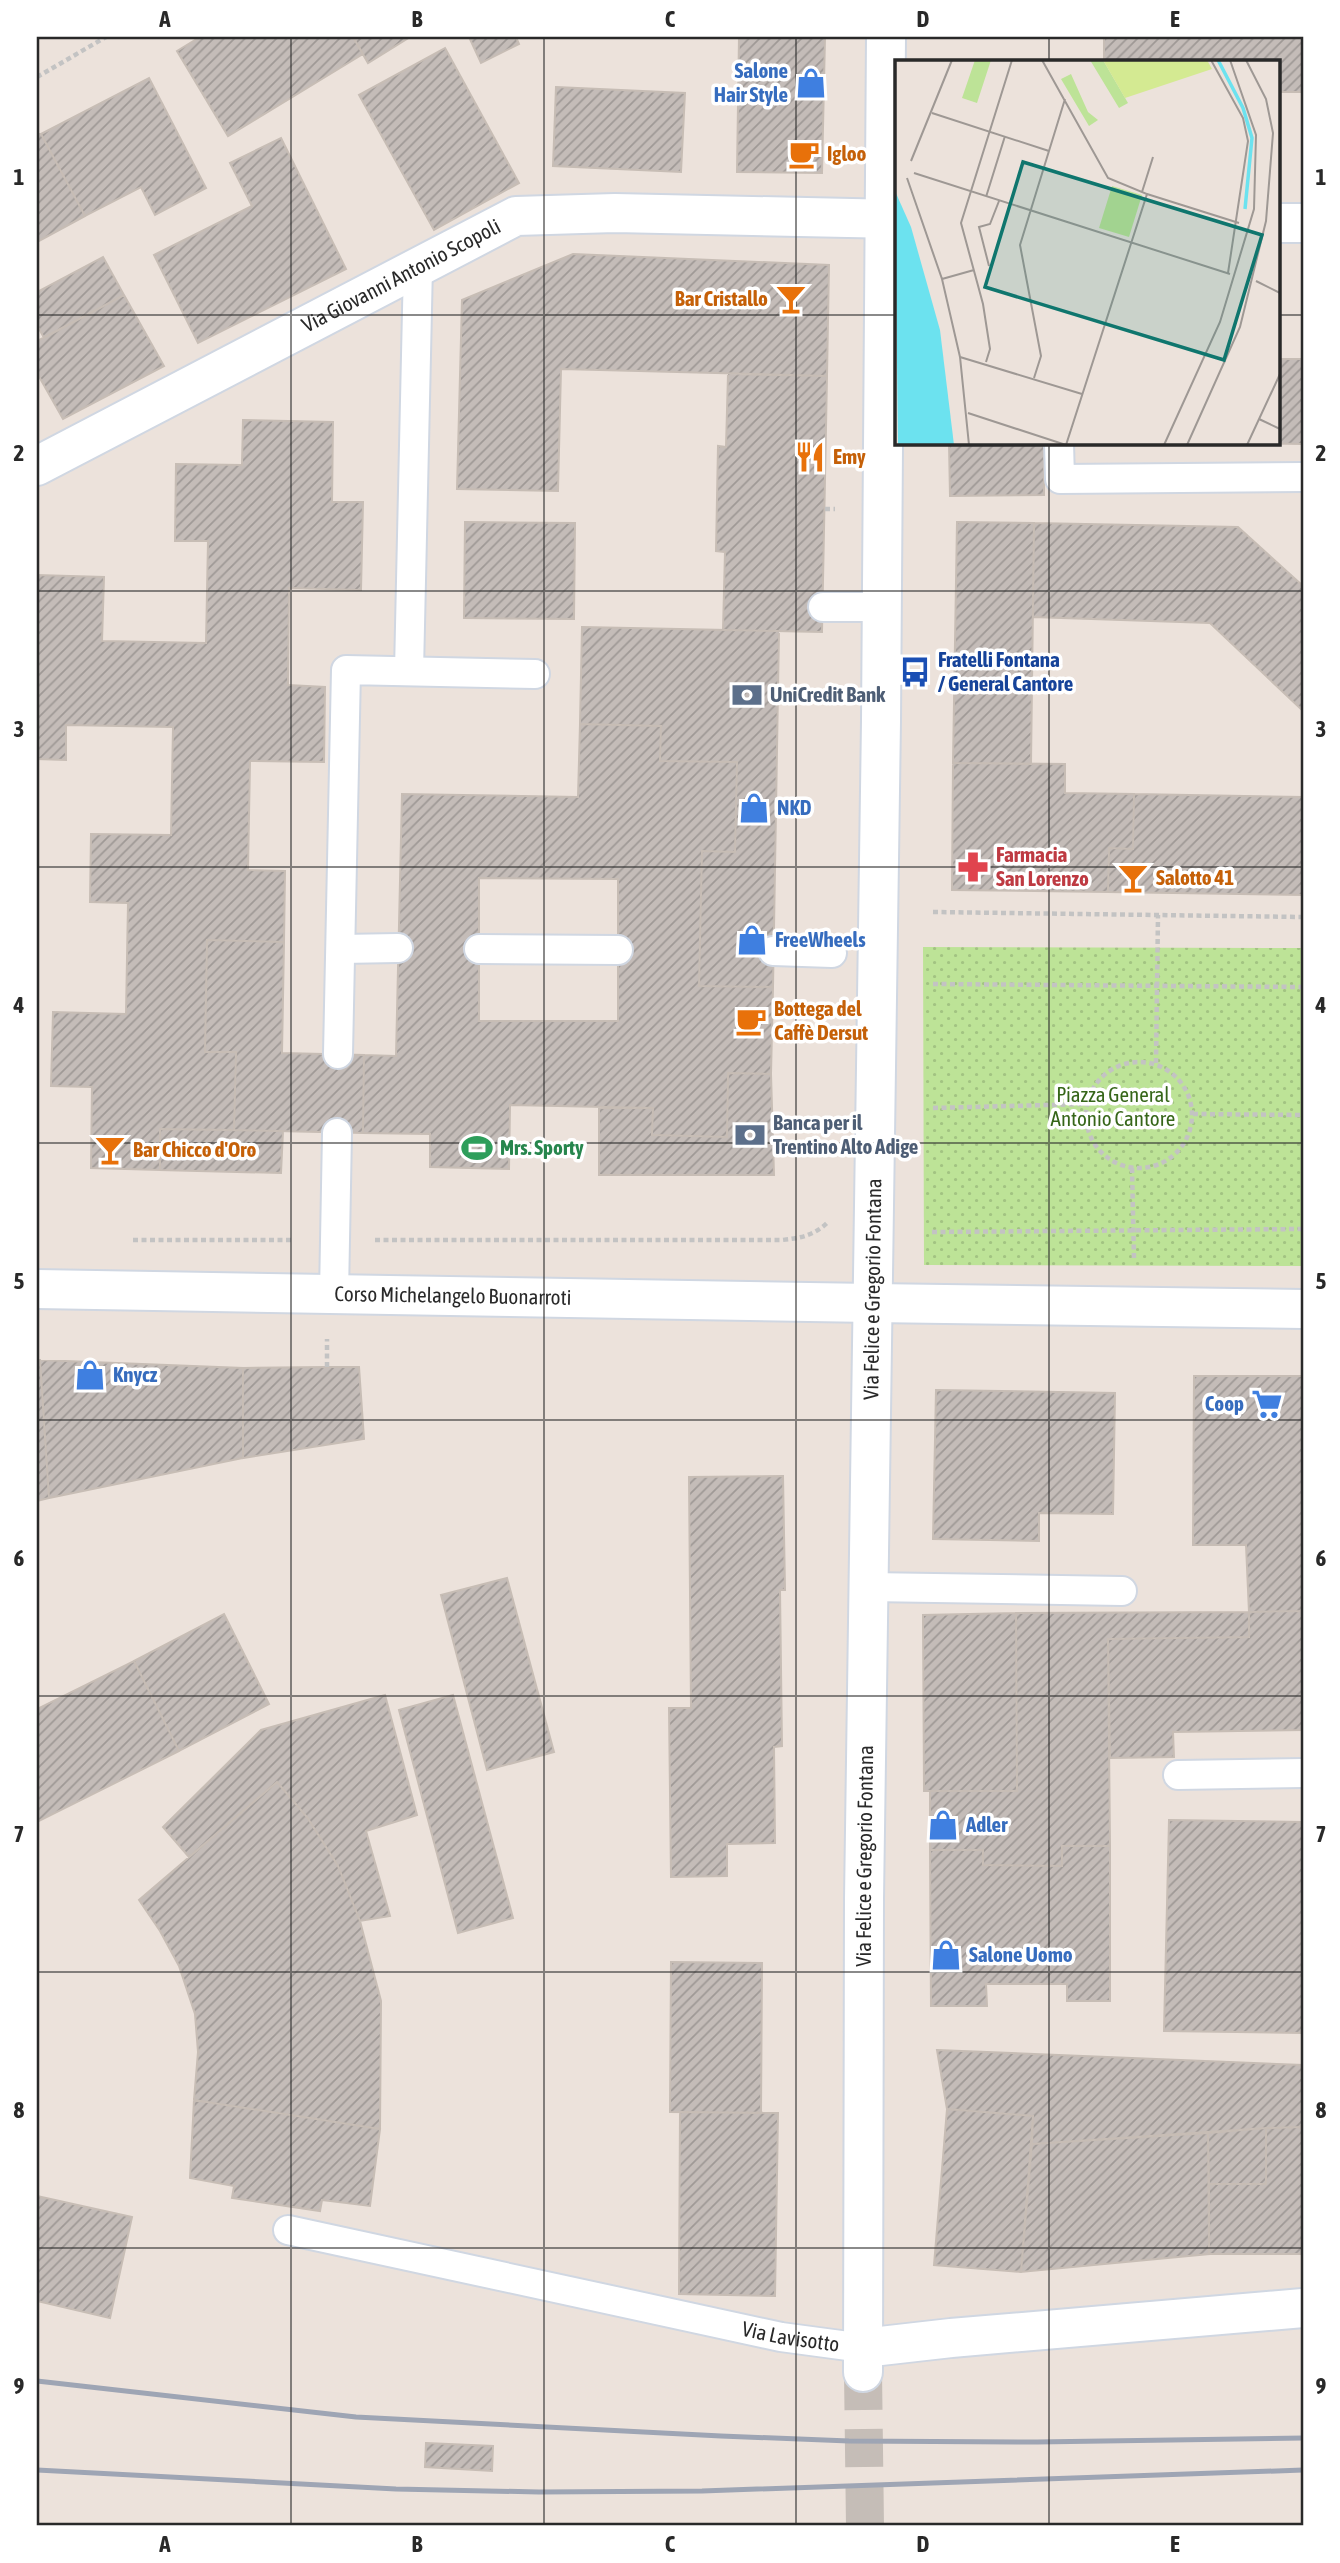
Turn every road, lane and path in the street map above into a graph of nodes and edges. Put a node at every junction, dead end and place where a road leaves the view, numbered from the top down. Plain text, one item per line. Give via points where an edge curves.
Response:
1 (106, 37) edge
2 (886, 37) edge
3 (37, 78) edge
4 (890, 218) edge
5 (1280, 223) edge
6 (1303, 223) edge
7 (418, 265) junction
8 (1059, 444) edge
9 (37, 466) edge
10 (1303, 477) edge
11 (825, 509) dead end
12 (835, 509) dead end
13 (823, 607) dead end
14 (881, 607) junction
15 (409, 671) junction
16 (535, 674) dead end
17 (933, 912) dead end
18 (1158, 915) junction
19 (1303, 917) edge
20 (341, 948) junction
21 (398, 948) dead end
22 (479, 949) dead end
23 (618, 950) dead end
24 (773, 951) dead end
25 (832, 953) dead end
26 (933, 985) dead end
27 (1157, 986) junction
28 (1303, 987) edge
29 (338, 1054) dead end
30 (1156, 1063) junction
31 (1086, 1104) junction
32 (933, 1108) dead end
33 (1193, 1114) junction
34 (1303, 1115) edge
35 (337, 1133) dead end
36 (1132, 1168) junction
37 (830, 1219) dead end
38 (1303, 1229) edge
39 (1134, 1230) junction
40 (932, 1232) dead end
41 (125, 1240) dead end
42 (298, 1240) dead end
43 (376, 1240) dead end
44 (37, 1289) edge
45 (334, 1294) junction
46 (872, 1303) junction
47 (1134, 1306) junction
48 (1303, 1309) edge
49 (327, 1338) dead end
50 (327, 1367) dead end
51 (868, 1587) junction
52 (1122, 1591) dead end
53 (1303, 1773) edge
54 (1178, 1774) dead end
55 (288, 2230) dead end
56 (1303, 2308) edge
57 (863, 2360) junction

1 - 3 path
2 - 4 street, Via Felice e Gregorio Fontana
4 - 7 street, Via Giovanni Antonio Scopoli via 615,213 516,216
4 - 14 street, Via Felice e Gregorio Fontana
5 - 6 street
7 - 9 street, Via Giovanni Antonio Scopoli
7 - 15 lane
8 - 10 lane via 1060,479
11 - 12 path
13 - 14 lane
14 - 46 street, Via Felice e Gregorio Fontana
15 - 16 lane
15 - 20 lane via 346,670
17 - 18 path
18 - 19 path
18 - 27 path
20 - 21 lane
20 - 29 lane
22 - 23 lane
24 - 25 lane
26 - 27 path
27 - 28 path
27 - 30 path
30 - 31 path via 1126,1062 1117,1067 1100,1077
30 - 33 path via 1175,1074 1188,1092
31 - 32 path
31 - 36 path via 1086,1126 1095,1147 1112,1161
33 - 34 path
33 - 36 path via 1189,1136 1175,1155 1156,1166
35 - 45 lane
36 - 39 path
37 - 43 path via 818,1231 782,1240
38 - 39 path
39 - 40 path
39 - 47 path
41 - 42 path
44 - 45 street, Corso Michelangelo Buonarroti
45 - 46 street, Corso Michelangelo Buonarroti
46 - 47 street
46 - 51 street, Via Felice e Gregorio Fontana
47 - 48 street
49 - 50 path
51 - 52 lane
51 - 57 street, Via Felice e Gregorio Fontana
53 - 54 lane
55 - 57 lane, Via Lavisotto via 781,2337
56 - 57 street, Via Lavisotto via 951,2338

